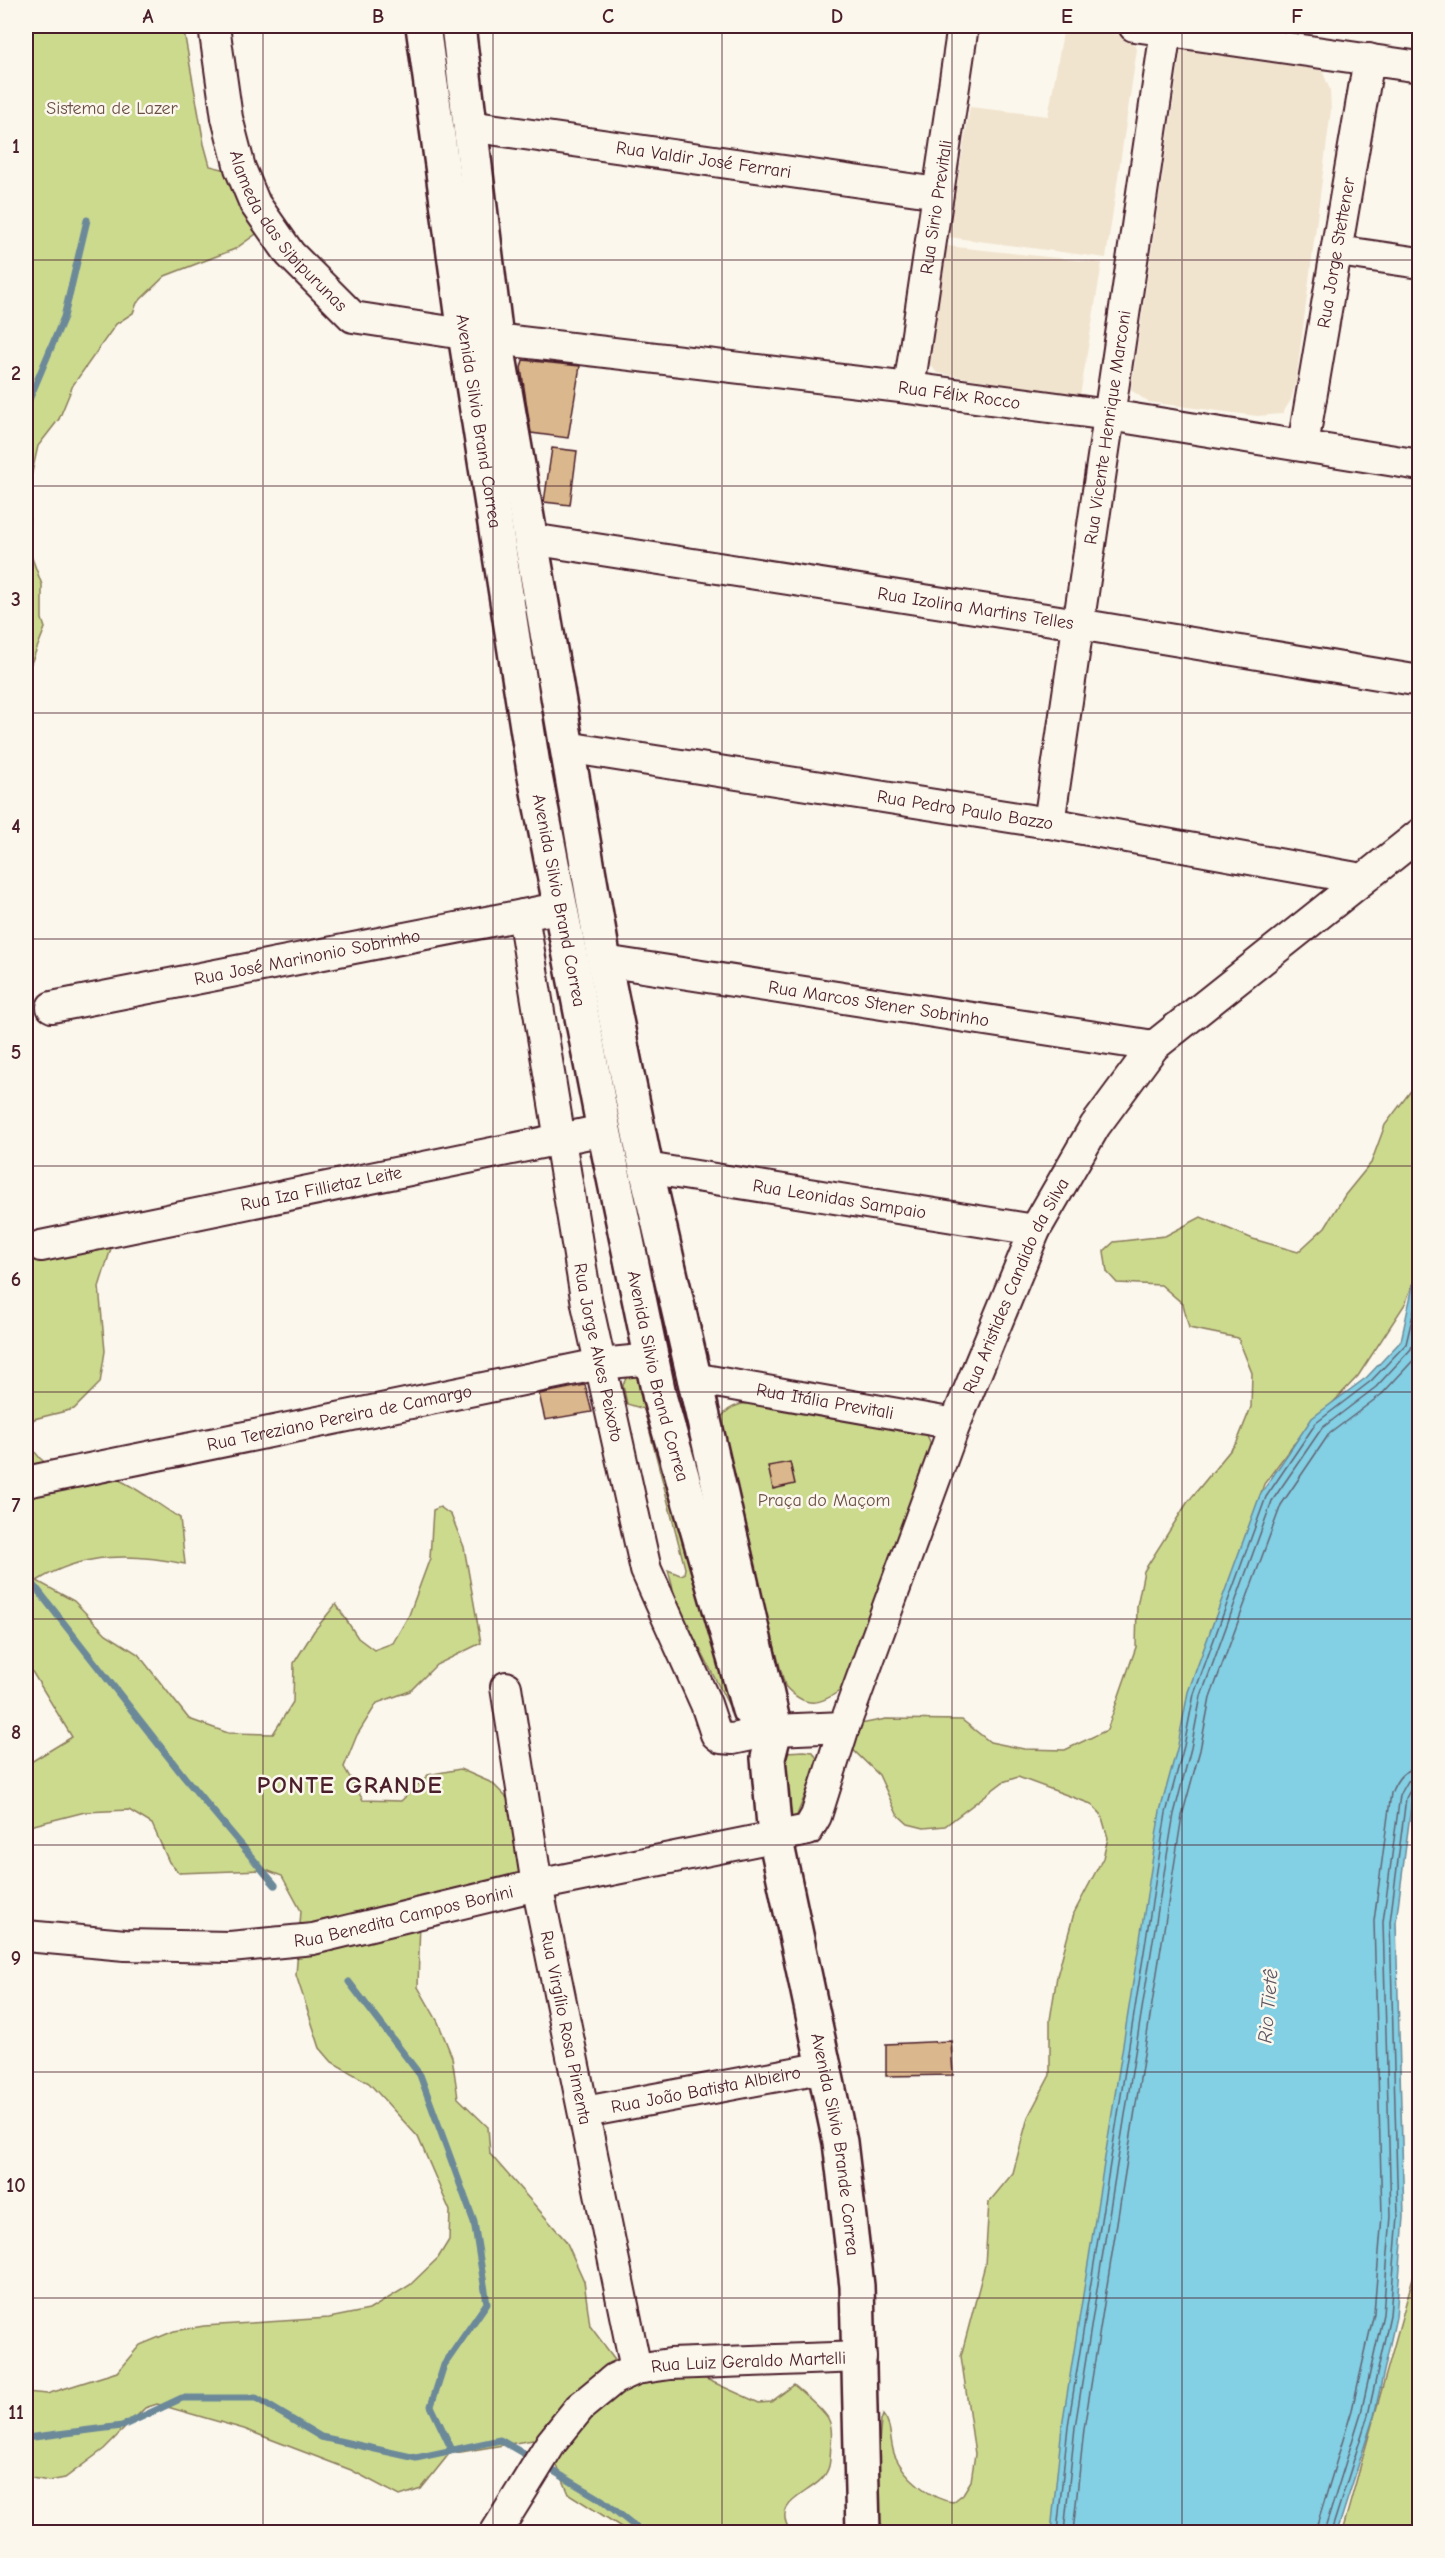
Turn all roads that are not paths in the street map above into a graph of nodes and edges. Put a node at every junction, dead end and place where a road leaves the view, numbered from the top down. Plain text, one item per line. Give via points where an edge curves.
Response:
1 (214, 26) edge
2 (423, 26) edge
3 (458, 26) edge
4 (963, 26) edge
5 (1134, 26) edge
6 (1166, 30) junction
7 (1369, 59) junction
8 (1419, 67) edge
9 (469, 126) junction
10 (938, 193) junction
11 (1338, 251) junction
12 (1419, 263) edge
13 (481, 337) junction
14 (909, 388) junction
15 (1110, 415) junction
16 (1303, 445) junction
17 (1419, 465) edge
18 (531, 539) junction
19 (1078, 624) junction
20 (1419, 681) edge
21 (566, 747) junction
22 (1049, 823) junction
23 (1419, 834) edge
24 (1362, 879) junction
25 (561, 908) junction
26 (523, 915) junction
27 (604, 961) junction
28 (52, 1007) dead end
29 (1154, 1046) junction
30 (604, 1130) junction
31 (559, 1139) junction
32 (646, 1168) junction
33 (1035, 1230) junction
34 (41, 1246) dead end
35 (652, 1359) junction
36 (600, 1364) junction
37 (693, 1378) junction
38 (955, 1424) junction
39 (26, 1482) edge
40 (506, 1687) dead end
41 (844, 1727) junction
42 (766, 1741) junction
43 (776, 1836) junction
44 (537, 1885) junction
45 (26, 1936) edge
46 (826, 2067) junction
47 (585, 2112) junction
48 (861, 2357) junction
49 (636, 2369) junction
50 (496, 2532) edge
51 (863, 2532) edge

1 - 13 street, Alameda das Sibipurunas via 227,118 240,168 255,204 290,254 352,317
2 - 13 main road, Avenida Silvio Brand Correa
3 - 9 main road, Avenida Silvio Brand Correa
4 - 10 street, Rua Sirio Previtali
5 - 6 street
6 - 7 street
6 - 15 street, Rua Vicente Henrique Marconi
7 - 8 street
7 - 11 street, Rua Jorge Stettener
9 - 10 street, Rua Valdir José Ferrari
9 - 13 main road, Avenida Silvio Brand Correa
10 - 14 street, Rua Sirio Previtali
11 - 12 street
11 - 16 street, Rua Jorge Stettener
13 - 14 street, Rua Félix Rocco
13 - 18 main road, Avenida Silvio Brand Correa
13 - 25 main road, Avenida Silvio Brand Correa via 534,771
14 - 15 street, Rua Félix Rocco
15 - 16 street, Rua Félix Rocco
15 - 19 street, Rua Vicente Henrique Marconi
16 - 17 street, Rua Félix Rocco
18 - 19 street, Rua Izolina Martins Telles
18 - 21 main road, Avenida Silvio Brand Correa
19 - 20 street, Rua Izolina Martins Telles
19 - 22 street, Rua Vicente Henrique Marconi
21 - 22 street, Rua Pedro Paulo Bazzo
21 - 27 main road, Avenida Silvio Brand Correa
22 - 24 street, Rua Pedro Paulo Bazzo
23 - 24 street, Rua Aristides Candido da Silva
24 - 29 street, Rua Aristides Candido da Silva
25 - 26 street, Rua José Marinonio Sobrinho
25 - 30 main road, Avenida Silvio Brand Correa
26 - 28 street, Rua José Marinonio Sobrinho
26 - 31 street, Rua Jorge Alves Peixoto
27 - 29 street, Rua Marcos Stener Sobrinho
27 - 32 main road, Avenida Silvio Brand Correa
29 - 33 street, Rua Aristides Candido da Silva via 1095,1126
30 - 31 street, Rua Iza Fillietaz Leite
30 - 35 main road, Avenida Silvio Brand Correa
31 - 34 street, Rua Iza Fillietaz Leite
31 - 36 street, Rua Jorge Alves Peixoto
32 - 33 street, Rua Leonidas Sampaio
32 - 37 main road, Avenida Silvio Brand Correa
33 - 38 street, Rua Aristides Candido da Silva
35 - 36 street, Rua Tereziano Pereira de Camargo
35 - 42 main road, Avenida Silvio Brand Correa via 660,1399
36 - 39 street, Rua Tereziano Pereira de Camargo
36 - 42 street, Rua Jorge Alves Peixoto via 646,1570 716,1734 727,1739
37 - 38 street, Rua Itália Previtali
37 - 42 main road, Avenida Silvio Brand Correa
38 - 41 street, Rua Aristides Candido da Silva
40 - 44 street, Rua Virgílio Rosa Pimenta
41 - 42 street, Rua Jorge Alves Peixoto
41 - 43 street, Rua Aristides Candido da Silva via 808,1830
42 - 43 main road, Avenida Silvio Brande Correa
43 - 44 street, Rua Benedita Campos Bonini
43 - 46 main road, Avenida Silvio Brande Correa
44 - 45 street, Rua Benedita Campos Bonini via 301,1941 230,1947 124,1945
44 - 47 street, Rua Virgílio Rosa Pimenta
46 - 47 street, Rua João Batista Albieiro
46 - 48 main road, Avenida Silvio Brande Correa via 855,2262
47 - 49 street, Rua Virgílio Rosa Pimenta
48 - 49 street, Rua Luiz Geraldo Martelli via 670,2364
48 - 51 main road, Avenida Silvio Brande Correa
49 - 50 street, Rua Luiz Geraldo Martelli via 614,2379 580,2407 552,2443

